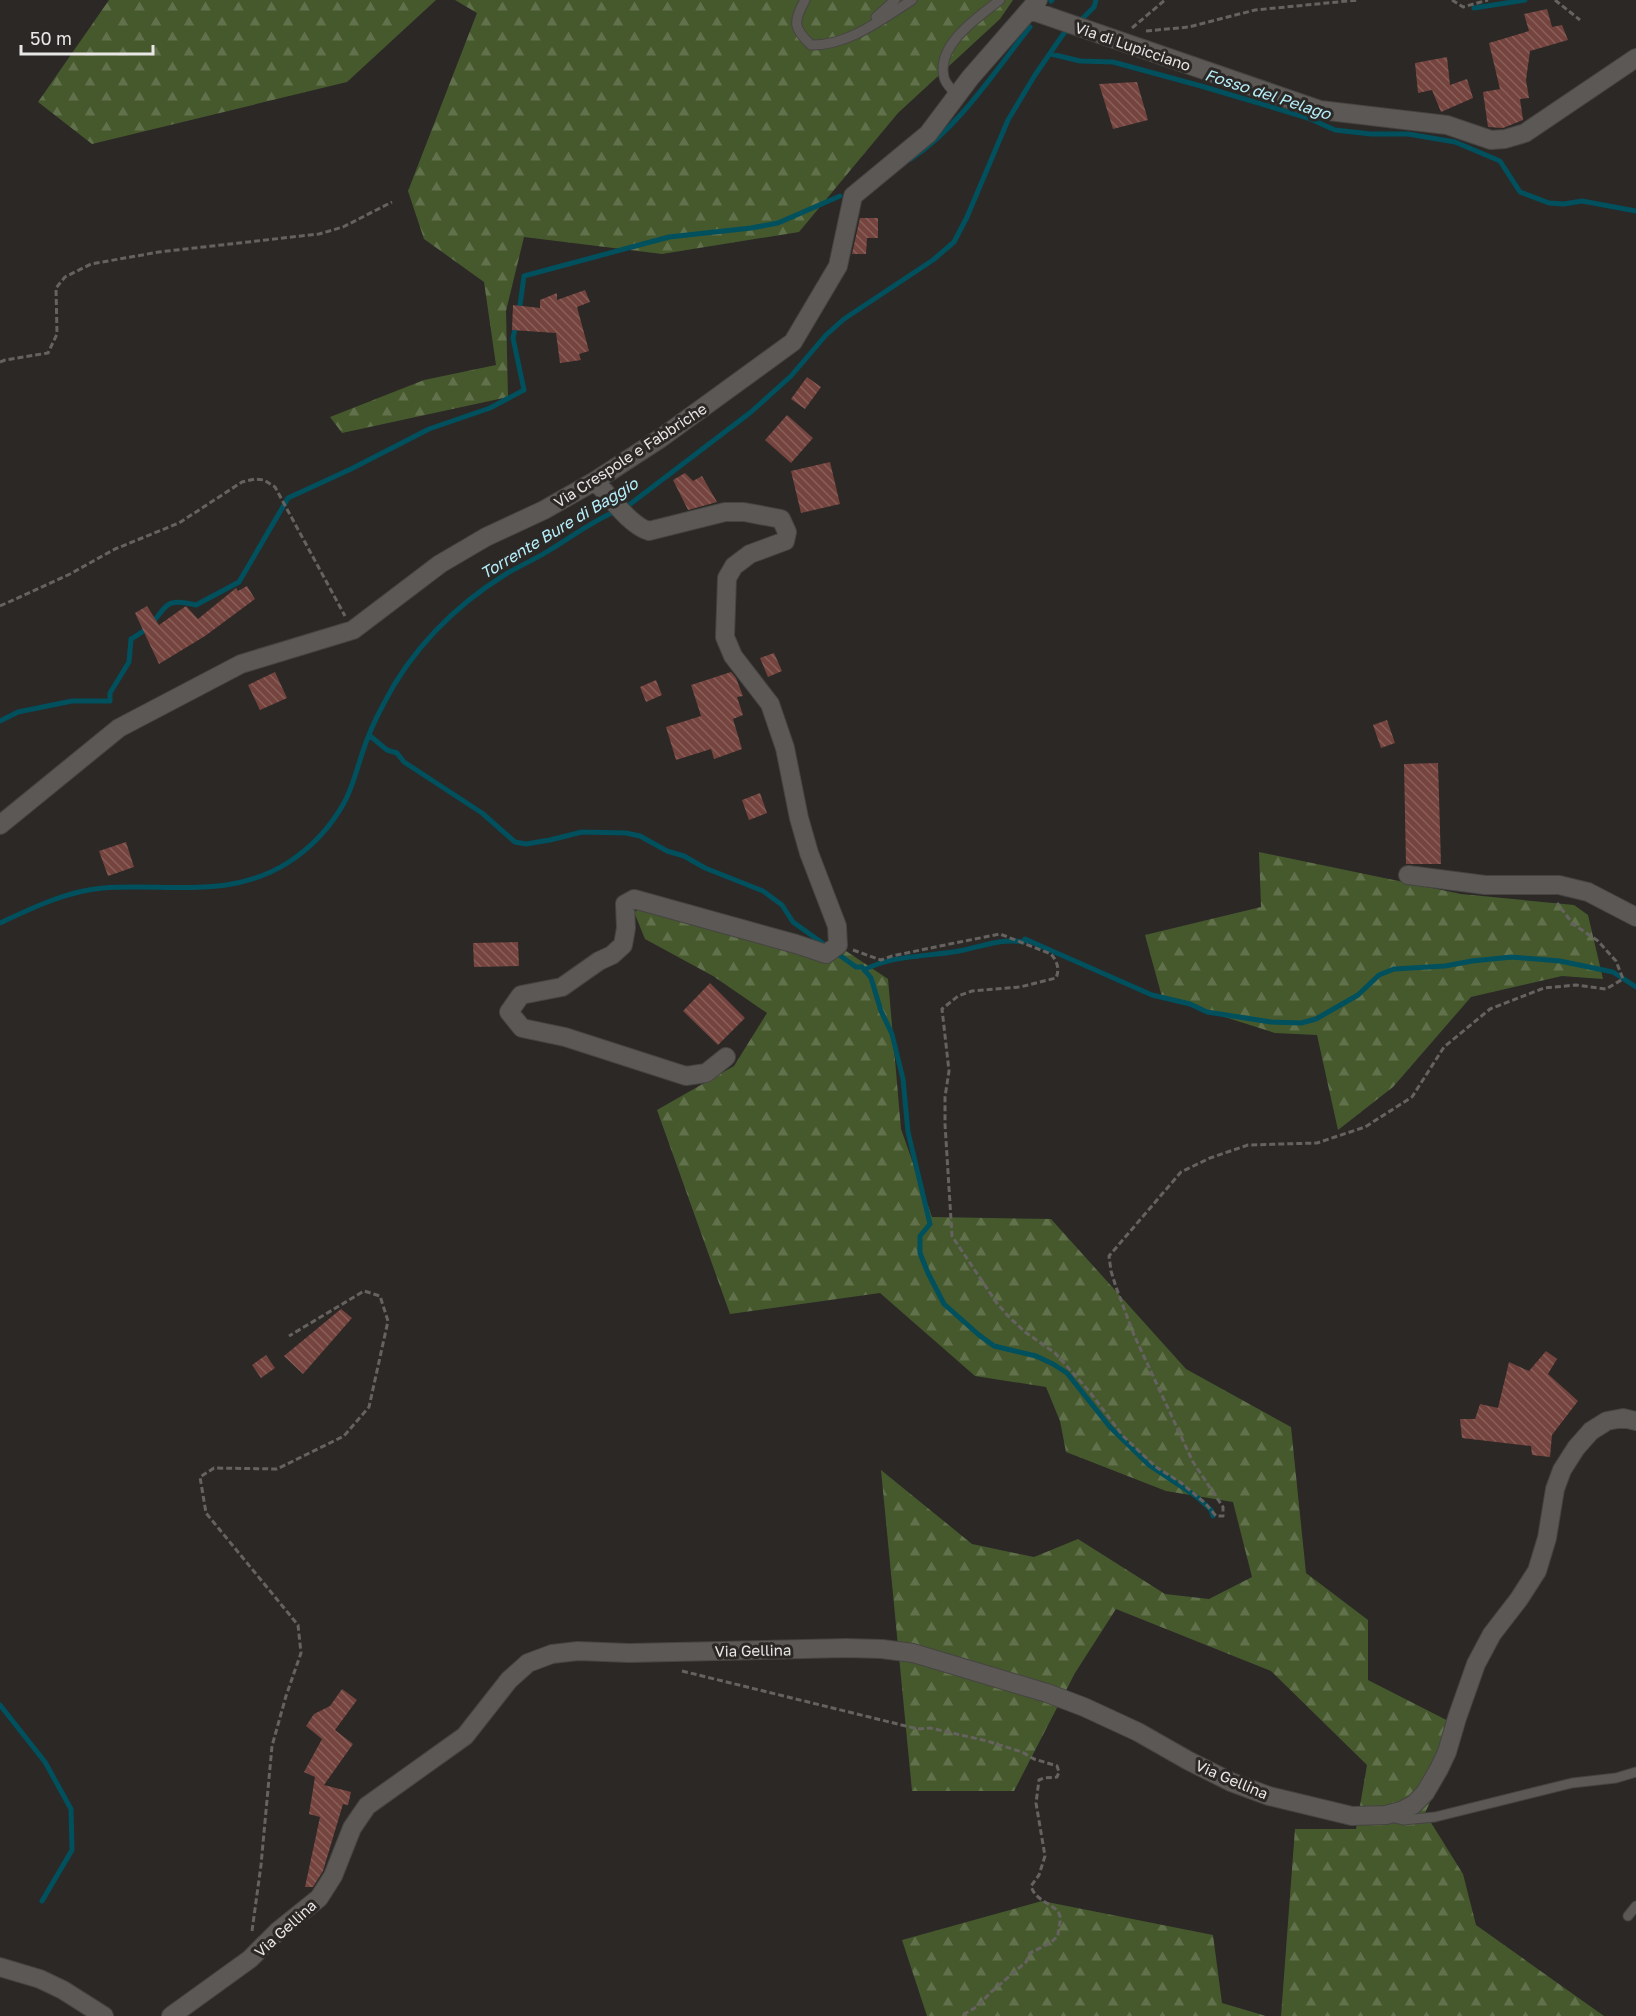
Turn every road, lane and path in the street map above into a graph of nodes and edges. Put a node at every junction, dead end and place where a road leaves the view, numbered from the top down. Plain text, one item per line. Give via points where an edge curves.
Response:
1 (805, 0) edge
2 (895, 0) edge
3 (912, 0) edge
4 (999, 0) edge
5 (1165, 0) edge
6 (1358, 0) edge
7 (1452, 0) edge
8 (1488, 0) edge
9 (1555, 0) edge
10 (1034, 5) edge
11 (1580, 20) dead end
12 (859, 33) junction
13 (1636, 58) edge
14 (957, 96) junction
15 (392, 202) dead end
16 (0, 362) edge
17 (599, 485) junction
18 (0, 606) edge
19 (353, 630) junction
20 (1, 824) edge
21 (1408, 875) dead end
22 (1559, 885) junction
23 (1636, 917) edge
24 (838, 945) junction
25 (726, 1057) dead end
26 (289, 1336) dead end
27 (1636, 1420) edge
28 (672, 1668) dead end
29 (1636, 1772) edge
30 (1386, 1815) junction
31 (1636, 1906) edge
32 (1628, 1916) dead end
33 (250, 1959) junction
34 (0, 1967) edge
35 (104, 2016) edge
36 (171, 2016) edge
37 (961, 2016) edge

1 - 12 lane via 796,22 799,34 811,45 826,46
2 - 12 lane
3 - 12 lane
4 - 14 lane via 964,29 942,63 944,79
5 - 6 path via 1126,33 1189,27 1255,10
7 - 8 path via 1463,6
9 - 11 path
10 - 13 street, Via di Lupicciano via 1050,17 1320,110 1447,125 1491,140 1525,133
10 - 14 street, Via Crespole e Fabbriche
14 - 17 street, Via Crespole e Fabbriche via 928,134 853,196 838,266 793,342
15 - 16 path via 343,227 319,234 159,252 91,264 64,277 56,288 57,334 48,353
17 - 19 street, Via Crespole e Fabbriche via 456,553
17 - 24 street via 643,530 657,531 744,512 781,519 788,532 785,541 750,554 734,566 727,578 725,637 733,656 770,704 809,853 837,926
18 - 19 path via 115,549 179,523 242,482 255,479 275,488
19 - 20 street, Via Crespole e Fabbriche via 241,664 119,728
21 - 22 street via 1485,885
22 - 23 street via 1588,892
22 - 24 path via 1557,904 1573,924 1598,941 1616,961 1623,980 1606,988 1544,988 1490,1009 1444,1047 1412,1097 1365,1127 1317,1143 1248,1145 1181,1172 1109,1256 1134,1335 1193,1462 1223,1507 1223,1516 1216,1516 1123,1436 1055,1353 1025,1332 996,1302 952,1236 945,1124 949,1071 942,1009 972,991 1020,987 1056,978 1056,960 1051,954 1000,934 881,960
24 - 25 street via 826,954 634,899 625,904 623,945 612,956 562,987 521,994 509,1012 522,1028 565,1037 686,1076 706,1073
26 - 33 path via 364,1291 380,1296 388,1321 369,1407 344,1436 277,1469 214,1468 200,1477 206,1513 298,1625 301,1653 272,1746
27 - 30 street, Via Gellina via 1607,1421 1575,1448 1555,1489 1537,1571 1491,1634 1476,1664 1439,1769 1413,1805
28 - 37 path via 918,1729 930,1728 987,1741 1057,1766 1057,1777 1039,1780 1037,1787 1045,1856 1031,1886 1042,1901 1056,1908 1060,1916 1058,1936 1030,1953 1026,1962 978,2006
29 - 30 lane via 1572,1783 1436,1817 1402,1820
30 - 33 street, Via Gellina via 1352,1816 1269,1796 1231,1782 1084,1707 914,1653 846,1648 552,1654 528,1663 509,1680 465,1736 367,1806 352,1828 333,1876 319,1898
31 - 32 lane
33 - 36 street, Via Gellina
34 - 35 street via 40,1978

